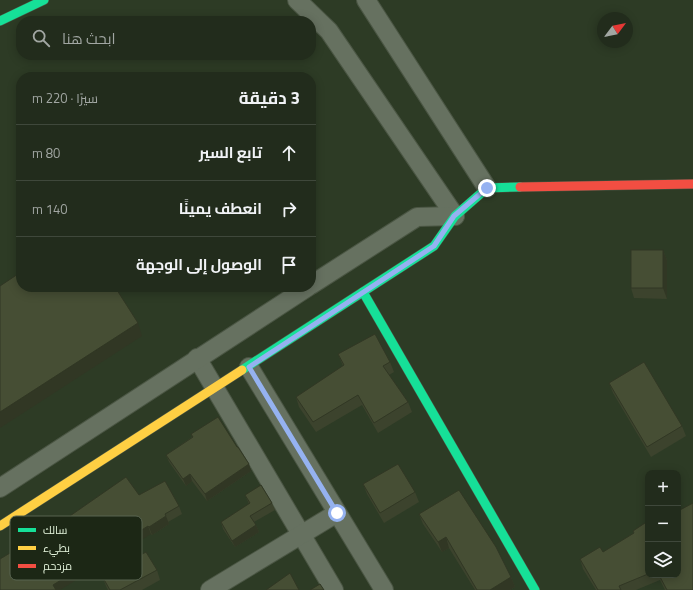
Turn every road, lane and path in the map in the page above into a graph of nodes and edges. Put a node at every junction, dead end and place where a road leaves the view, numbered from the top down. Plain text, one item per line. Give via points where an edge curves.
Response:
1 (44, 0) edge
2 (297, 0) edge
3 (366, 0) edge
4 (314, 16) edge
5 (316, 18) edge
6 (0, 21) edge
7 (693, 184) edge
8 (487, 188) junction
9 (454, 216) junction
10 (316, 282) edge
11 (300, 292) edge
12 (363, 292) junction
13 (197, 358) junction
14 (249, 367) junction
15 (215, 389) junction
16 (0, 488) edge
17 (337, 513) junction
18 (16, 516) edge
19 (10, 520) edge
20 (0, 526) edge
21 (301, 535) junction
22 (210, 590) edge
23 (334, 590) edge
24 (384, 590) edge
25 (535, 590) edge

1 - 6 street
2 - 4 street
3 - 8 street
5 - 9 street via 329,31
7 - 8 street
8 - 9 street
9 - 10 street via 417,218
9 - 12 street via 434,246
11 - 13 street
12 - 14 street
12 - 25 street
13 - 15 street
13 - 16 street
14 - 15 street
14 - 17 street
15 - 18 street
15 - 21 street
17 - 21 street
17 - 24 street
19 - 20 street
21 - 22 street
21 - 23 street

